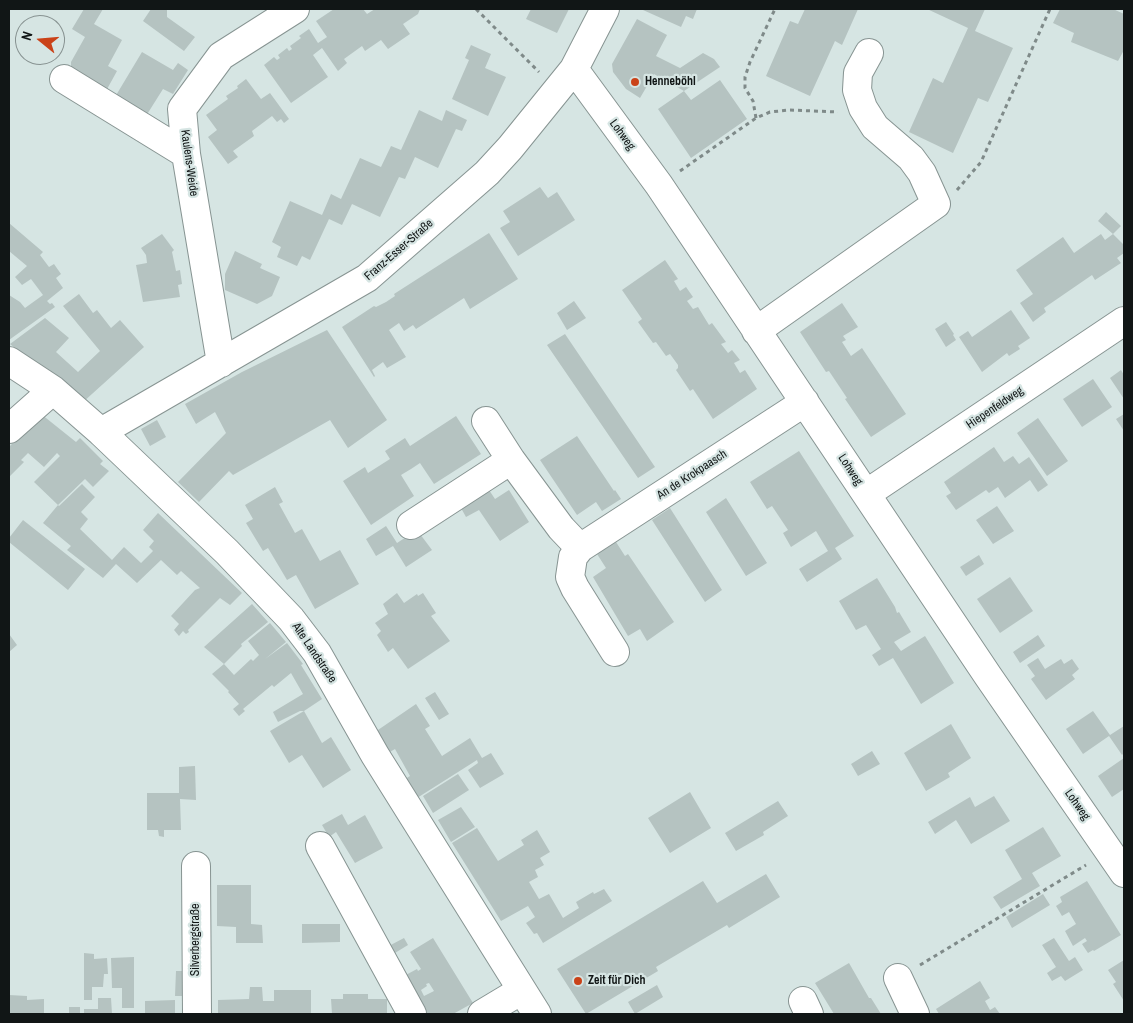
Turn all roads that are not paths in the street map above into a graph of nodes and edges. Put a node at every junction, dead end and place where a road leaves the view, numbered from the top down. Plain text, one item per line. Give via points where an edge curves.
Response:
1 (605, 9) edge
2 (292, 10) edge
3 (869, 53) dead end
4 (574, 69) junction
5 (64, 79) dead end
6 (186, 154) junction
7 (1124, 321) edge
8 (756, 331) junction
9 (9, 360) edge
10 (220, 363) junction
11 (53, 390) junction
12 (805, 402) junction
13 (486, 421) dead end
14 (9, 429) edge
15 (101, 432) junction
16 (511, 460) junction
17 (866, 494) junction
18 (411, 525) dead end
19 (580, 548) junction
20 (615, 652) dead end
21 (320, 846) dead end
22 (196, 866) dead end
23 (1124, 873) edge
24 (898, 978) road end
25 (522, 990) junction
26 (197, 1014) edge
27 (412, 1014) edge
28 (482, 1014) edge
29 (537, 1014) edge
30 (915, 1014) edge

1 - 4 street, Franz-Esser-Straße
2 - 6 street, Kaulens-Weide via 221,56 182,109
3 - 8 street via 858,73 857,90 863,108 875,127 911,158 922,173 936,204
4 - 8 street, Lohweg
4 - 10 street, Franz-Esser-Straße via 487,173 367,278
5 - 6 street
6 - 10 street, Kaulens-Weide
7 - 17 street, Hiepenfeldweg
8 - 12 street, Lohweg
9 - 11 street, Alte Landstraße
10 - 15 street, Franz-Esser-Straße
11 - 14 street
11 - 15 street, Alte Landstraße
12 - 17 street, Lohweg
12 - 19 street, An de Krokpaasch
13 - 16 street
15 - 25 street, Alte Landstraße via 292,619 317,653 375,755
16 - 18 street
16 - 19 street via 561,528
17 - 23 street, Lohweg
19 - 20 street via 574,557 570,577
21 - 27 street
22 - 26 street, Silverbergstraße
24 - 30 street
25 - 28 street
25 - 29 street, Alte Landstraße

